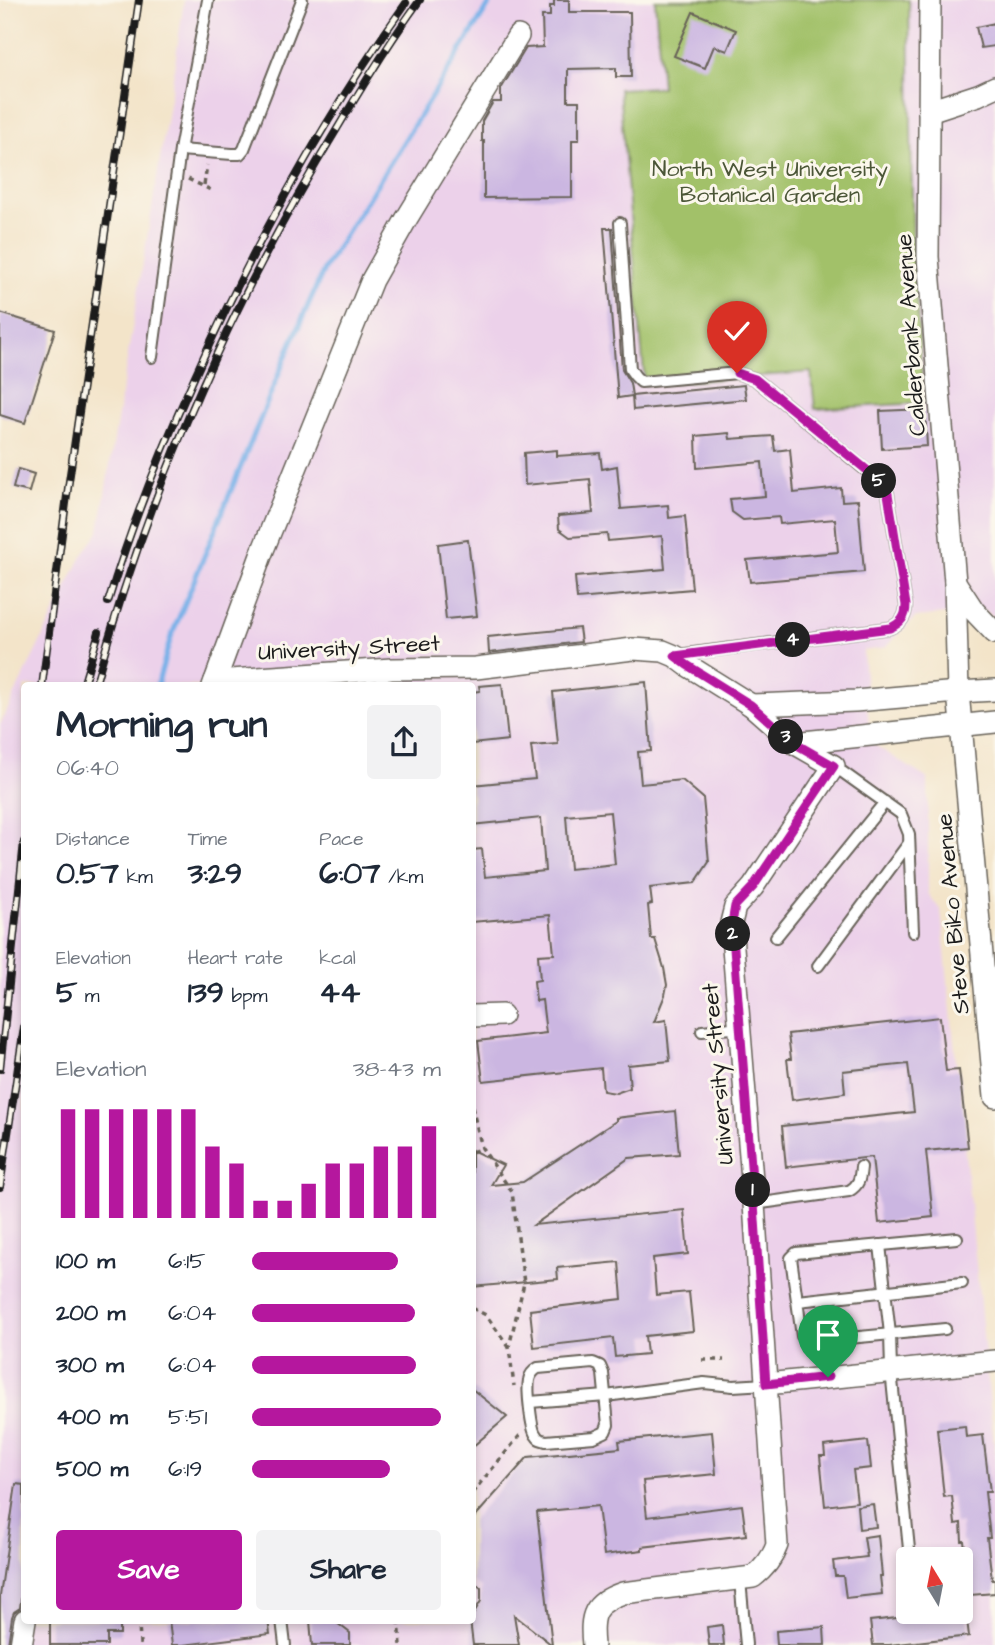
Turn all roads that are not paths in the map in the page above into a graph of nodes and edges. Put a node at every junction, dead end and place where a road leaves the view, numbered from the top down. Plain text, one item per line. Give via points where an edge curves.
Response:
1 (208, 0) edge
2 (302, 0) edge
3 (930, 0) edge
4 (518, 36) dead end
5 (995, 87) edge
6 (929, 111) junction
7 (180, 150) junction
8 (620, 223) dead end
9 (152, 357) dead end
10 (955, 582) junction
11 (995, 633) edge
12 (675, 656) junction
13 (214, 682) edge
14 (232, 682) edge
15 (995, 691) edge
16 (958, 692) junction
17 (751, 705) junction
18 (995, 722) edge
19 (961, 725) junction
20 (794, 743) junction
21 (834, 766) junction
22 (884, 802) junction
23 (909, 843) junction
24 (913, 932) dead end
25 (776, 937) dead end
26 (818, 966) dead end
27 (502, 1015) dead end
28 (476, 1016) edge
29 (741, 1027) junction
30 (702, 1031) dead end
31 (995, 1097) edge
32 (861, 1167) dead end
33 (754, 1204) junction
34 (957, 1238) dead end
35 (880, 1245) junction
36 (962, 1283) dead end
37 (886, 1291) junction
38 (798, 1301) junction
39 (945, 1329) dead end
40 (890, 1334) junction
41 (995, 1361) edge
42 (891, 1370) junction
43 (766, 1384) junction
44 (606, 1396) junction
45 (530, 1402) junction
46 (909, 1547) edge
47 (740, 1580) junction
48 (24, 1624) edge
49 (282, 1624) edge
50 (593, 1642) edge
51 (21, 1645) edge
52 (285, 1645) edge
53 (746, 1645) edge

1 - 7 lane
2 - 7 lane via 240,154
3 - 6 street, Calderbank Avenue
4 - 13 street via 372,280
5 - 6 street
6 - 10 street, Calderbank Avenue via 928,257
7 - 9 lane
8 - 12 lane via 630,369 635,376 641,382 737,373 755,379 884,484 906,605 901,621 890,628
10 - 11 street, Calderbank Avenue
10 - 16 street, Calderbank Avenue
12 - 14 street, University Street via 663,650 633,649 476,668
12 - 17 street, University Street
15 - 16 street
16 - 17 street
16 - 19 street, Calderbank Avenue
17 - 20 street, University Street
18 - 19 street
19 - 20 street
19 - 31 street, Steve Biko Avenue
20 - 21 street, University Street
21 - 22 lane
21 - 29 street, University Street via 753,887 735,906 732,923
22 - 23 lane via 901,814
22 - 25 lane
23 - 24 lane
23 - 26 lane
27 - 28 street
29 - 30 lane
29 - 33 street, University Street
32 - 33 lane via 860,1178 849,1191
33 - 43 street, University Street
34 - 35 lane
35 - 37 lane
35 - 38 lane via 793,1256
36 - 37 lane
37 - 38 lane
37 - 40 lane
38 - 40 lane via 806,1342
39 - 40 lane
40 - 42 lane
41 - 42 street
42 - 43 street
42 - 46 lane
43 - 44 lane via 704,1382
43 - 47 street, University Street via 777,1545 761,1571
44 - 45 lane
44 - 45 lane via 603,1373 593,1363 538,1368 529,1380
44 - 45 lane via 605,1432 545,1441 534,1433
47 - 50 street, University Street via 609,1598 592,1621
47 - 53 lane
48 - 51 street
49 - 52 lane

